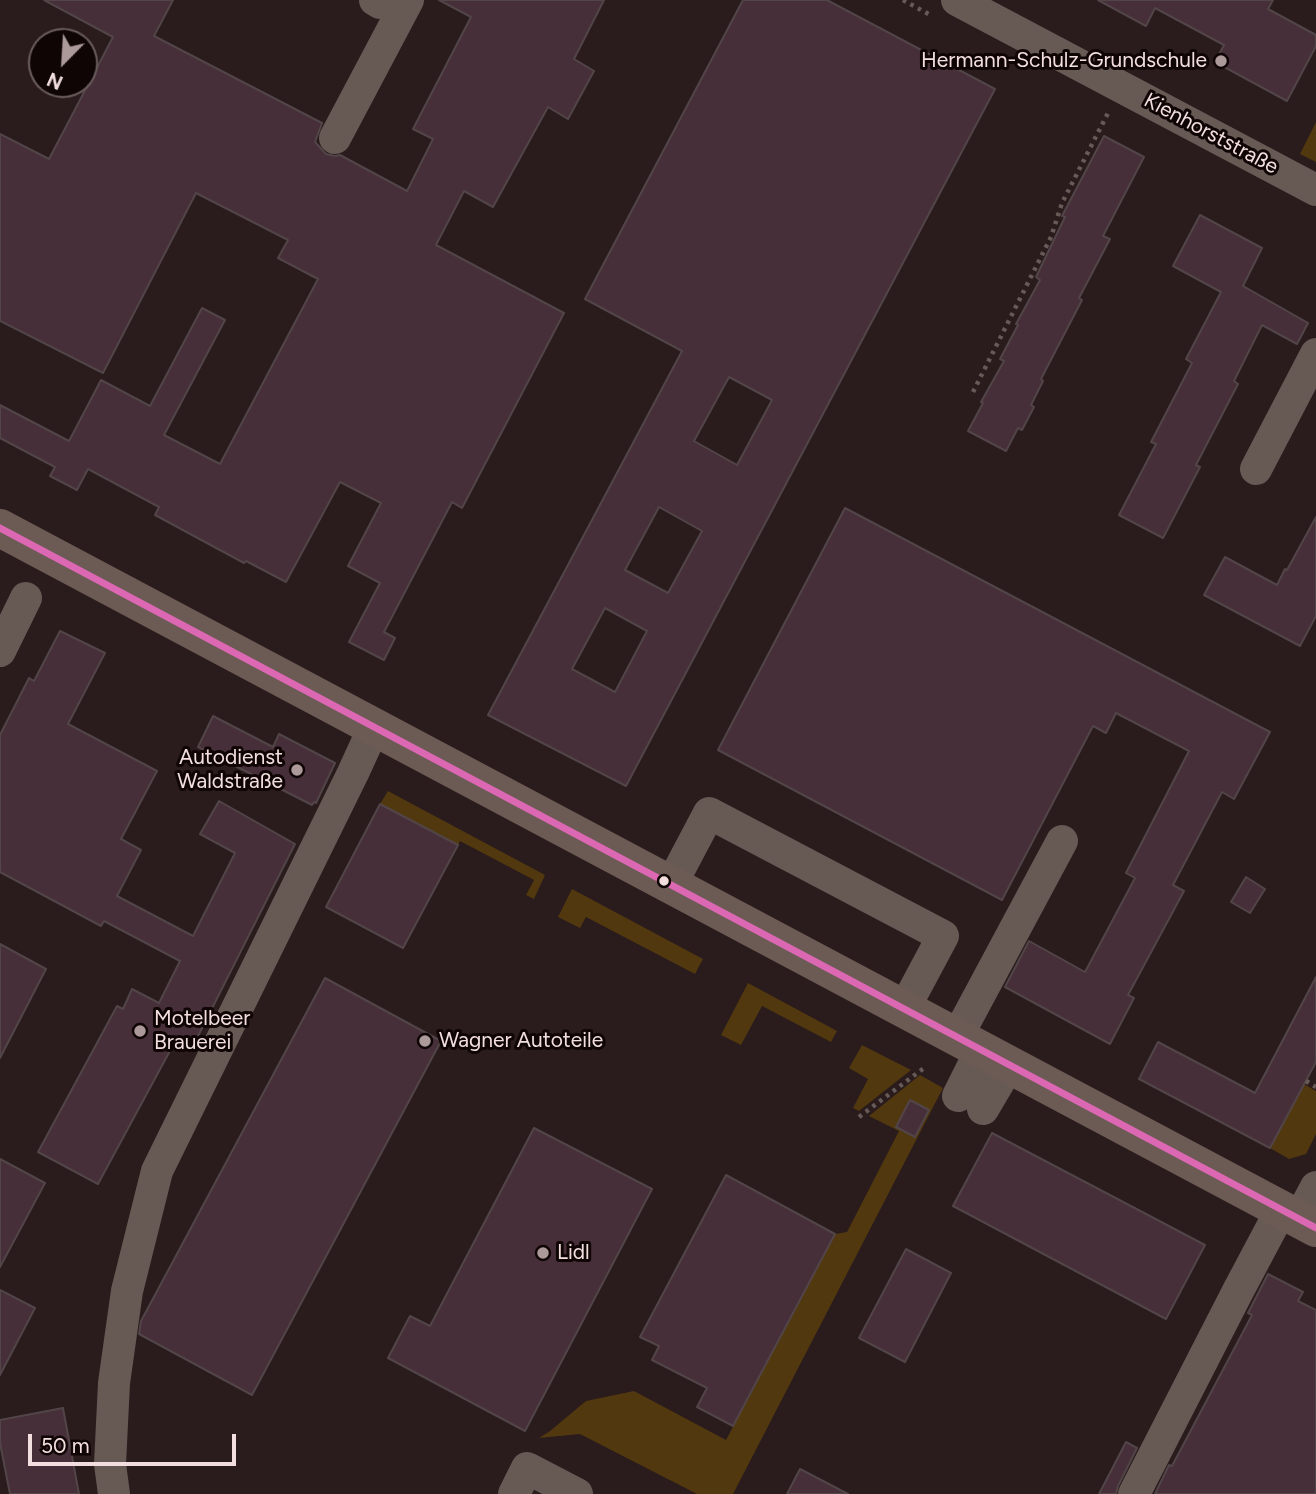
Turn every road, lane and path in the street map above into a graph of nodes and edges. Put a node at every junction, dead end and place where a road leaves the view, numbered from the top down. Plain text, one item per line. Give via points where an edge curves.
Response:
1 (375, 0) edge
2 (382, 0) edge
3 (408, 0) edge
4 (957, 0) edge
5 (1110, 110) dead end
6 (335, 138) dead end
7 (1316, 190) edge
8 (1316, 354) edge
9 (973, 392) dead end
10 (1256, 469) dead end
11 (0, 528) edge
12 (26, 598) dead end
13 (0, 651) edge
14 (374, 727) junction
15 (1062, 841) dead end
16 (671, 885) junction
17 (904, 1009) junction
18 (982, 1051) junction
19 (923, 1068) dead end
20 (1306, 1081) dead end
21 (1316, 1087) edge
22 (970, 1102) dead end
23 (859, 1117) dead end
24 (1303, 1211) edge
25 (114, 1494) edge
26 (514, 1494) edge
27 (577, 1494) edge
28 (1135, 1494) edge

1 - 2 street
3 - 6 street
4 - 7 street, Kienhorststraße
5 - 9 path
8 - 10 street
11 - 14 main road
12 - 13 street
14 - 16 main road
14 - 25 street via 157,1171 127,1291 116,1370 110,1464
15 - 18 street
16 - 17 main road
16 - 17 street via 709,813 943,936
17 - 18 main road
18 - 22 street
18 - 24 main road
19 - 23 path
20 - 21 path
24 - 28 street via 1238,1291
26 - 27 street via 527,1468

